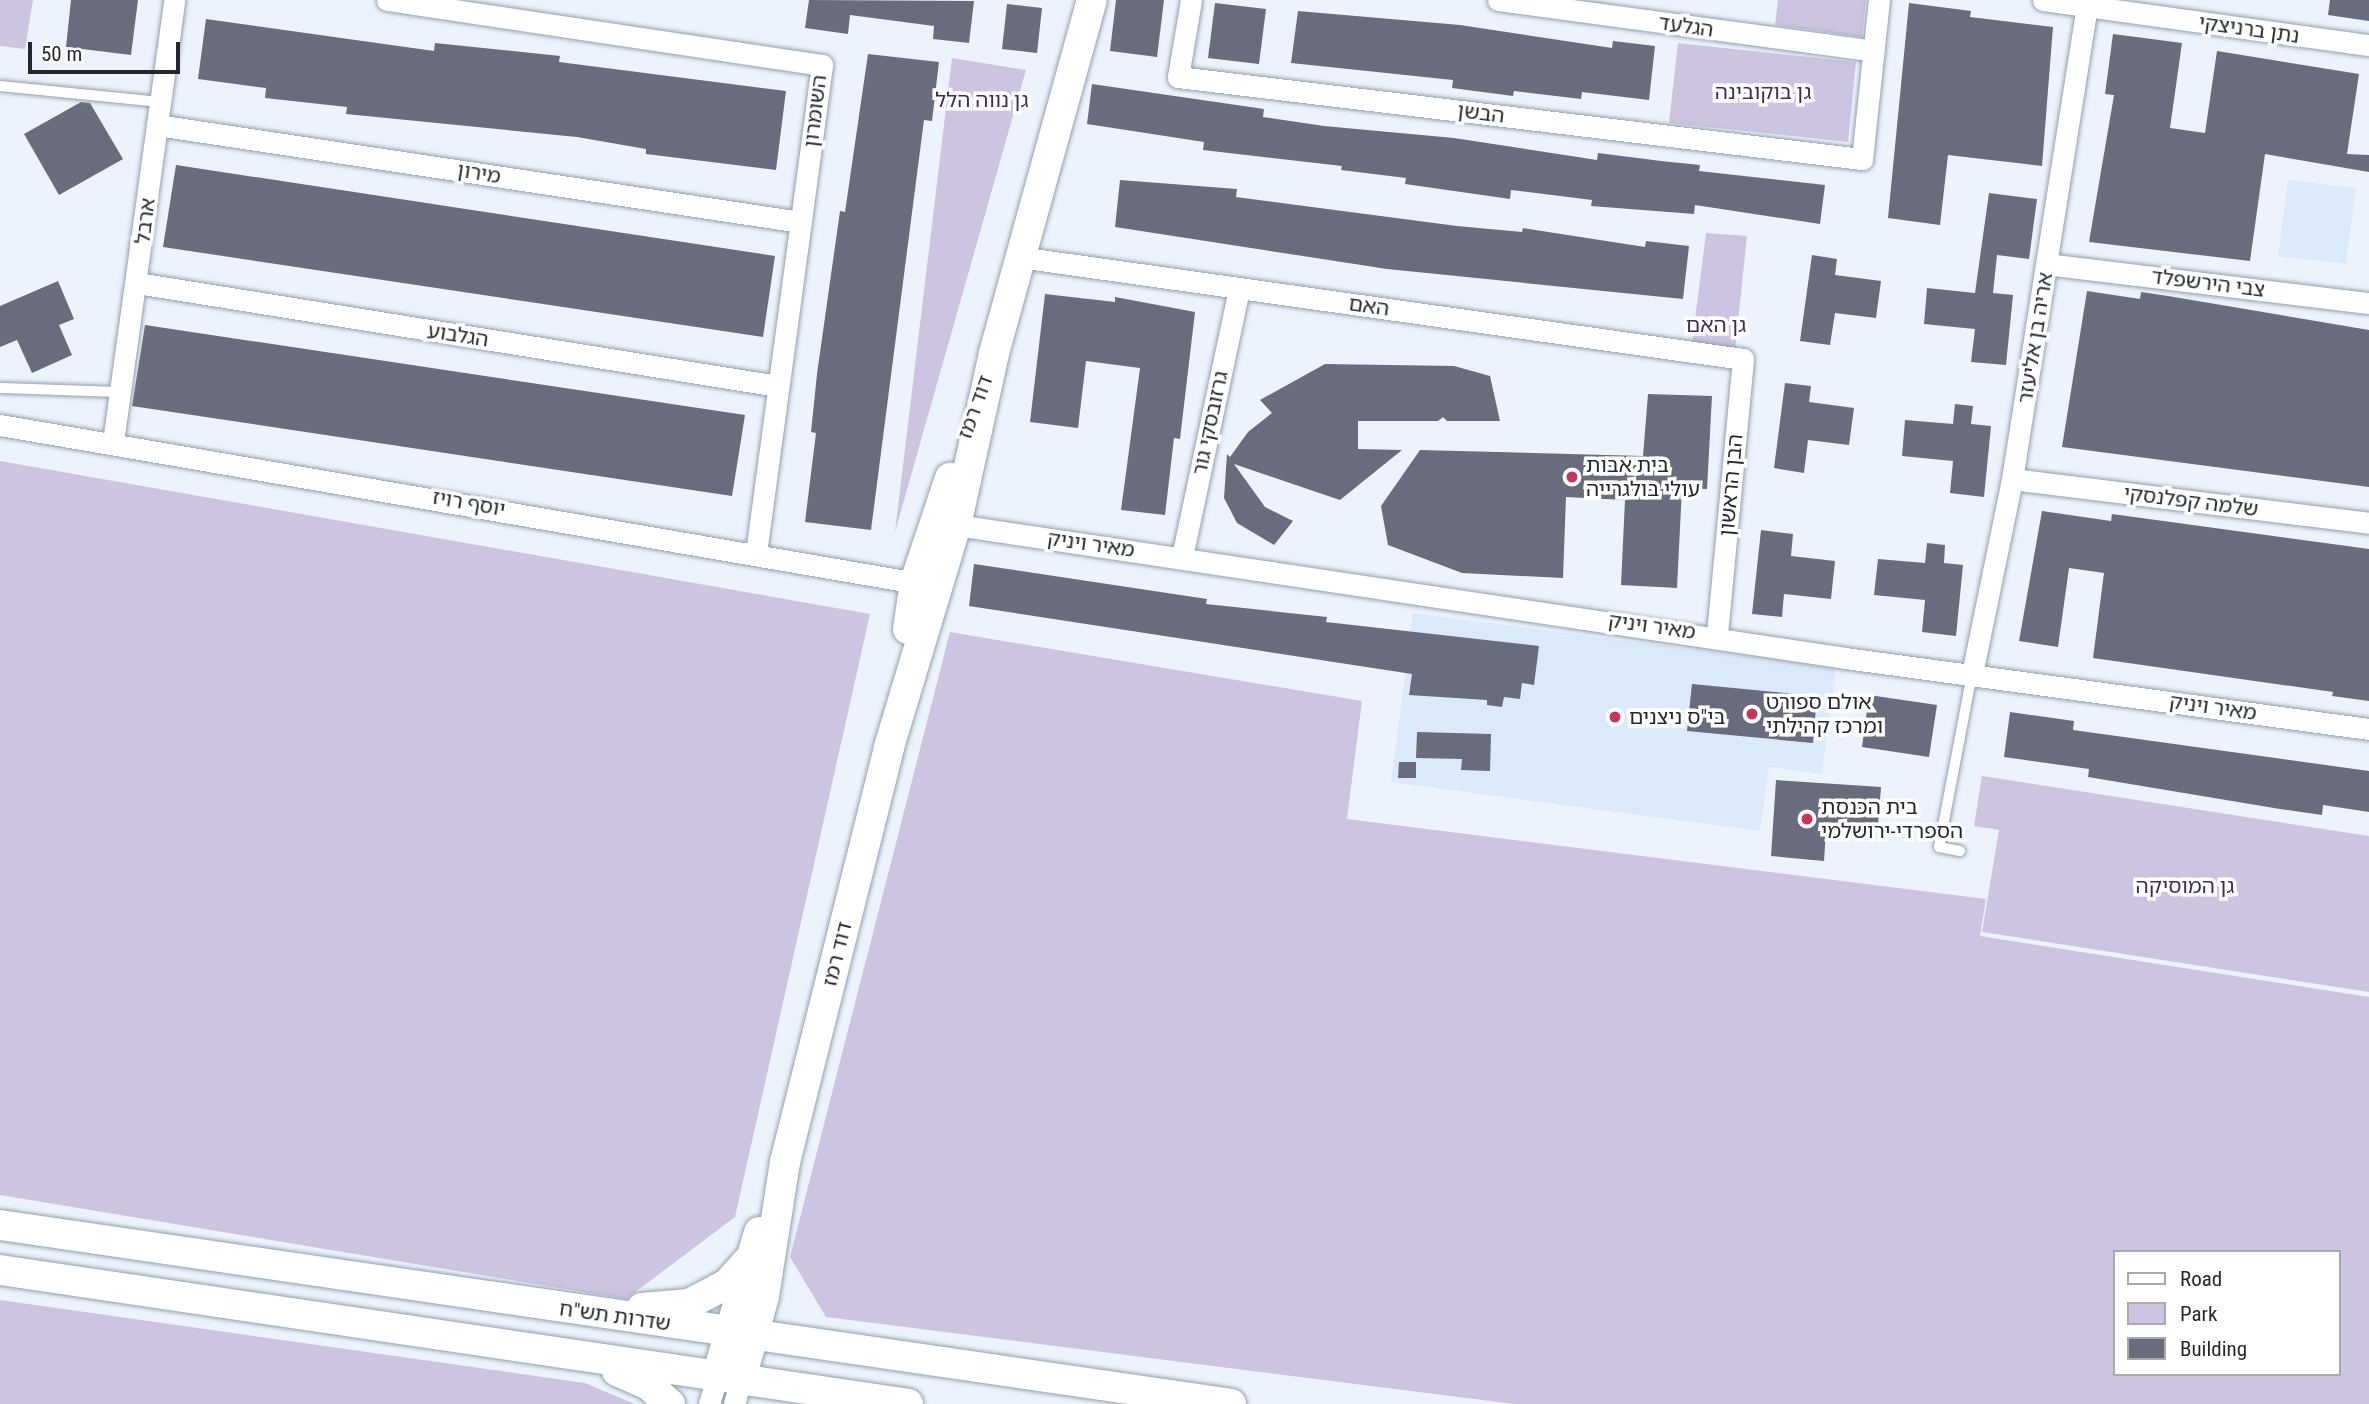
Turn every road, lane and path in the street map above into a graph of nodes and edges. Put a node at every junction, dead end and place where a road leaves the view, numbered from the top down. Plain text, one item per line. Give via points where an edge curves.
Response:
1 (174, 0) edge
2 (387, 0) edge
3 (1092, 0) edge
4 (1191, 0) edge
5 (1498, 0) edge
6 (1879, 0) edge
7 (2043, 0) edge
8 (2087, 3) edge
9 (2369, 45) edge
10 (1874, 51) junction
11 (0, 86) edge
12 (160, 102) junction
13 (157, 125) junction
14 (801, 222) junction
15 (1020, 257) junction
16 (2046, 264) junction
17 (137, 283) junction
18 (1238, 288) junction
19 (2369, 303) edge
20 (1718, 355) joint
21 (778, 386) junction
22 (0, 388) edge
23 (120, 392) junction
24 (0, 425) edge
25 (113, 442) junction
26 (2012, 479) junction
27 (945, 523) junction
28 (2369, 523) edge
29 (756, 551) junction
30 (1182, 557) junction
31 (926, 584) junction
32 (1717, 636) junction
33 (1972, 674) junction
34 (2369, 729) edge
35 (1960, 851) dead end
36 (785, 1162) junction
37 (0, 1225) edge
38 (750, 1260) junction
39 (0, 1270) edge
40 (764, 1296) junction
41 (582, 1312) junction
42 (741, 1334) junction
43 (839, 1348) junction
44 (584, 1356) junction
45 (725, 1391) edge
46 (865, 1398) junction
47 (670, 1404) edge
48 (836, 1404) edge
49 (908, 1404) edge
50 (1231, 1404) edge

1 - 12 street, ארבל
2 - 14 street, השומרון via 821,65
3 - 15 main road, דוד רמז
4 - 10 street, הבשן via 1178,77 1862,159
5 - 10 street, הגלעד
6 - 10 street
7 - 8 street, נתן ברניצקי
8 - 9 street, נתן ברניצקי
8 - 16 street, אריה בן אליעזר
11 - 12 lane
12 - 13 street, ארבל
13 - 14 street, מירון
13 - 17 street, ארבל
14 - 21 street, השומרון
15 - 18 street, האם
15 - 27 main road, דוד רמז
16 - 19 street, צבי הירשפלד
16 - 26 street, אריה בן אליעזר
17 - 21 street, הגלבוע
17 - 23 street, ארבל
18 - 20 street, האם
18 - 30 street, גרזובסקי גור
20 - 32 street, הבן הראשון via 1743,359
21 - 29 street, השומרון
22 - 23 lane
23 - 25 street, ארבל
24 - 25 street, יוסף רויז
25 - 29 street, יוסף רויז
26 - 28 street, שלמה קפלנסקי
26 - 33 street, אריה בן אליעזר
27 - 30 street, מאיר ויניק
27 - 31 main road, דוד רמז
29 - 31 street, יוסף רויז
30 - 32 street, מאיר ויניק
31 - 36 main road, דוד רמז
32 - 33 street, מאיר ויניק
33 - 34 street, מאיר ויניק
33 - 35 lane via 1938,848
36 - 38 main road, דוד רמז
36 - 40 main road, דוד רמז
37 - 41 main road, שדרות תש"ח
38 - 41 main road via 727,1284 689,1304
38 - 42 main road, דוד רמז
39 - 44 main road, שדרות תש"ח
40 - 42 main road, דוד רמז
40 - 43 main road via 789,1328
41 - 42 main road, שדרות תש"ח
42 - 43 main road, שדרות תש"ח
42 - 45 main road, דוד רמז
43 - 50 main road, שדרות תש"ח
44 - 45 main road, שדרות תש"ח
44 - 47 main road via 650,1386
45 - 46 main road, שדרות תש"ח
46 - 48 main road
46 - 49 main road, שדרות תש"ח

